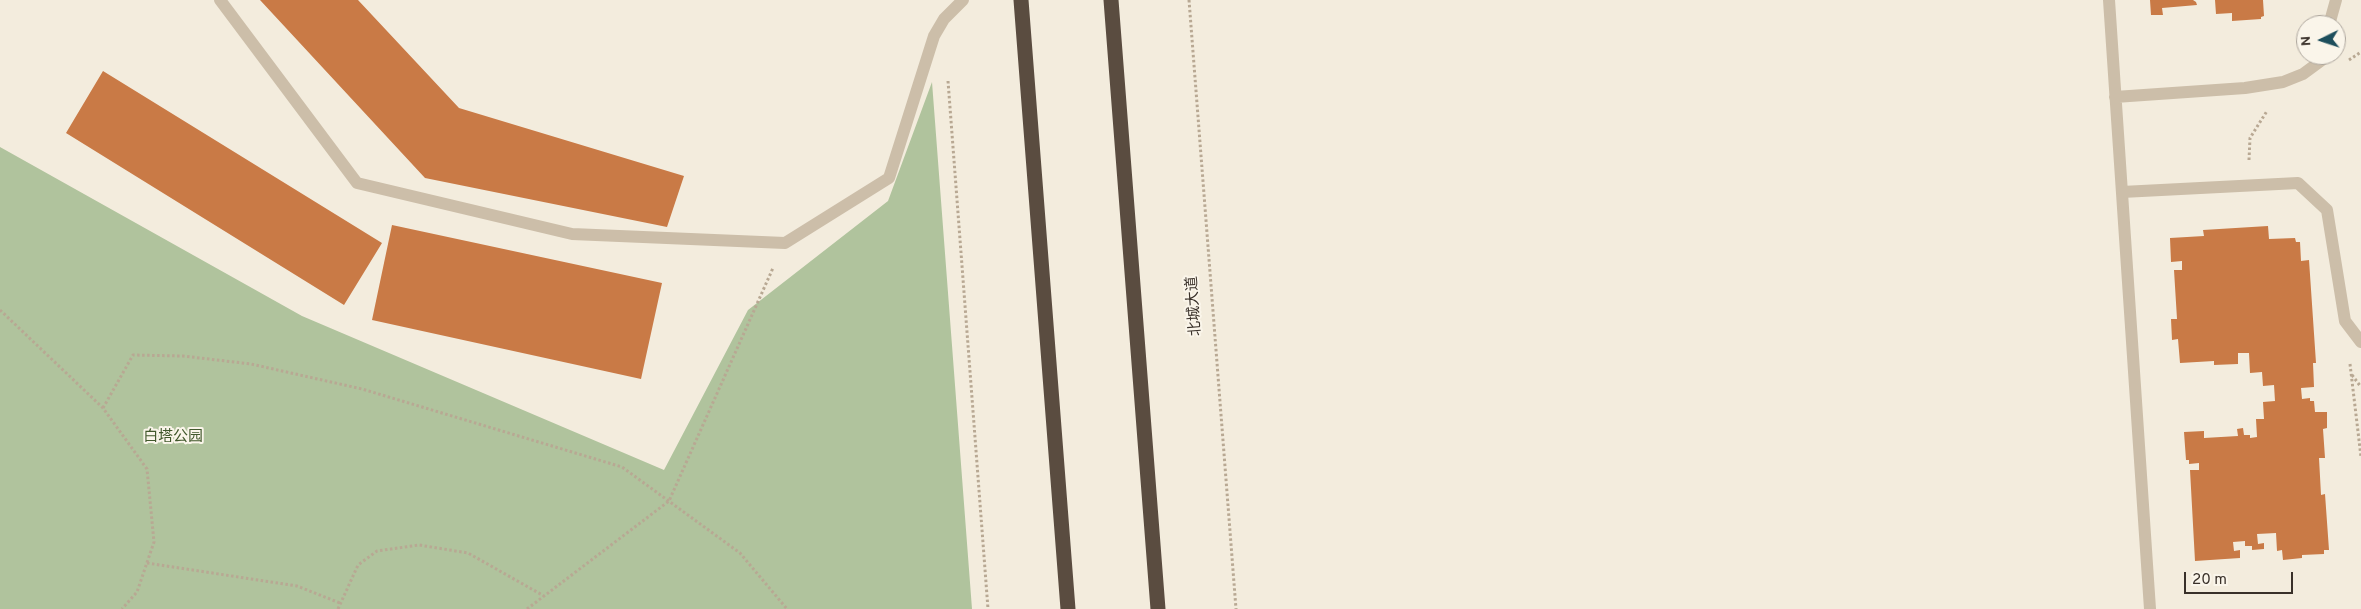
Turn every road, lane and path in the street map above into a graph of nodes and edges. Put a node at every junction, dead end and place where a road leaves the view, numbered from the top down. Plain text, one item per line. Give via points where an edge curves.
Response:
1 (220, 0) edge
2 (963, 0) edge
3 (1021, 0) edge
4 (1111, 0) edge
5 (1189, 0) edge
6 (2108, 0) edge
7 (2336, 0) edge
8 (2332, 15) edge
9 (2315, 65) edge
10 (948, 78) dead end
11 (2283, 82) junction
12 (2115, 98) junction
13 (2247, 186) junction
14 (2122, 192) junction
15 (785, 243) junction
16 (0, 310) edge
17 (2345, 321) junction
18 (2361, 342) edge
19 (2352, 374) junction
20 (2361, 387) edge
21 (102, 408) junction
22 (2361, 456) edge
23 (669, 501) junction
24 (147, 563) junction
25 (544, 596) junction
26 (340, 603) junction
27 (122, 609) edge
28 (338, 609) edge
29 (526, 609) edge
30 (787, 609) edge
31 (988, 609) edge
32 (1068, 609) edge
33 (1158, 609) edge
34 (1236, 609) edge
35 (2150, 609) edge

1 - 15 street via 357,183 572,234
2 - 15 street via 944,19 934,36 889,178
3 - 32 highway
4 - 33 highway
5 - 34 path, 北城大道
6 - 12 street
7 - 8 street
9 - 11 street
10 - 31 path
11 - 12 street
11 - 13 path via 2250,138
12 - 14 street
13 - 14 street
13 - 17 street via 2298,183 2327,210
14 - 35 street
15 - 23 path
16 - 21 path
17 - 18 street
17 - 19 path
19 - 20 path
19 - 22 path
21 - 23 path via 133,355 182,356 251,364 362,389 622,467
21 - 24 path via 147,469 154,542
23 - 25 path
23 - 30 path via 740,553
24 - 26 path via 297,586
24 - 27 path via 137,592
25 - 26 path via 468,553 419,545 378,551 358,565
25 - 29 path
26 - 28 path

